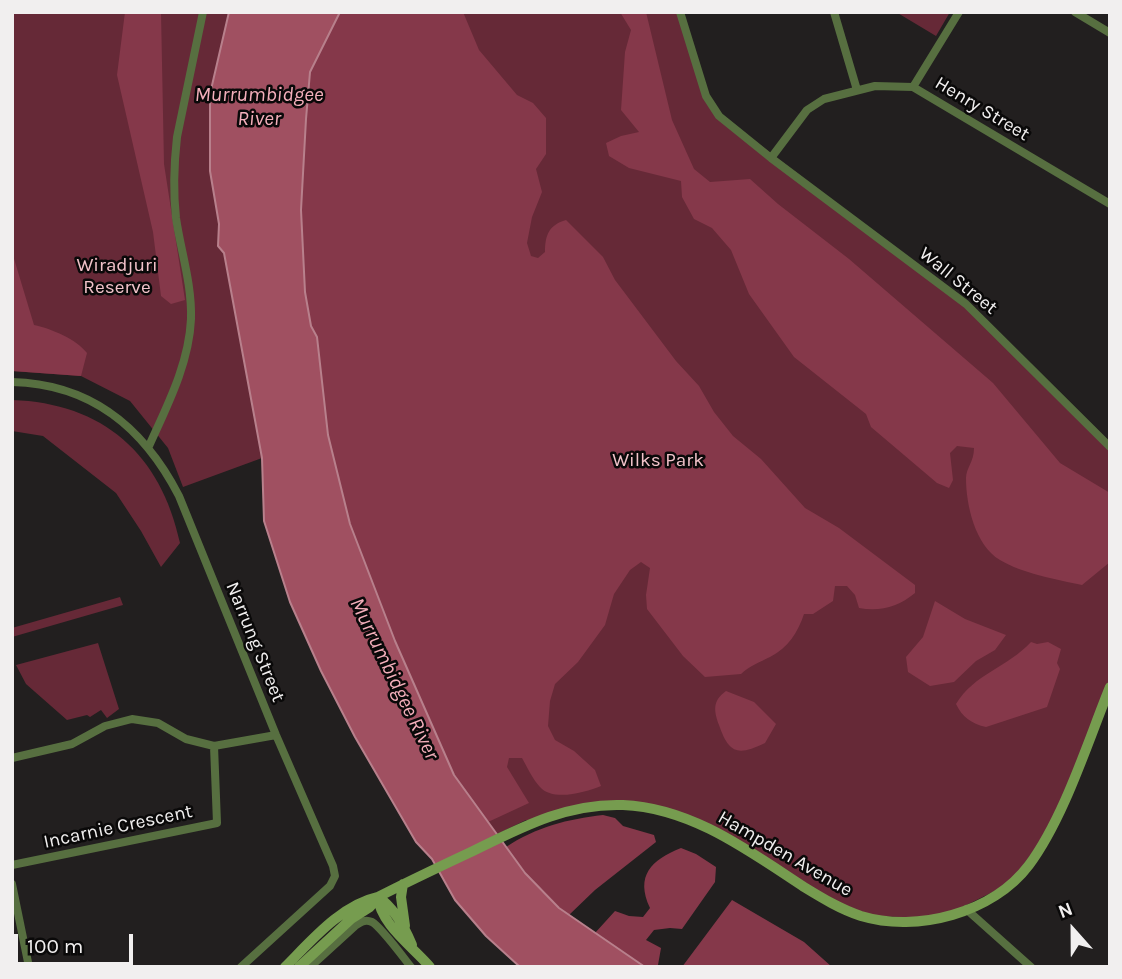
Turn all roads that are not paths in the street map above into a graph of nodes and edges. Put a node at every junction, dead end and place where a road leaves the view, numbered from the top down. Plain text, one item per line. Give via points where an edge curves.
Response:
1 (204, 12) edge
2 (680, 12) edge
3 (834, 12) edge
4 (959, 12) edge
5 (1075, 12) edge
6 (1110, 33) edge
7 (913, 86) junction
8 (857, 89) junction
9 (771, 158) junction
10 (1110, 204) edge
11 (12, 382) edge
12 (149, 446) junction
13 (1110, 447) edge
14 (1110, 687) edge
15 (276, 735) junction
16 (214, 746) junction
17 (12, 758) edge
18 (12, 864) edge
19 (408, 882) junction
20 (12, 884) edge
21 (378, 897) junction
22 (966, 909) junction
23 (408, 934) junction
24 (412, 946) junction
25 (29, 967) edge
26 (242, 967) edge
27 (285, 967) edge
28 (299, 967) edge
29 (310, 967) edge
30 (411, 967) edge
31 (430, 967) edge
32 (1031, 967) edge

1 - 12 street via 175,157 177,220 190,295 189,335 173,392
2 - 9 street, Wall Street via 711,107
3 - 8 street
4 - 7 street
5 - 6 street
7 - 8 street, Henry Street
7 - 10 street, Henry Street
8 - 9 street, Henry Street via 824,99 807,110
9 - 13 street, Wall Street via 966,304
11 - 12 street, Narrung Street via 85,398
12 - 15 street, Narrung Street via 179,496
14 - 22 main road, Hampden Avenue via 1054,823 1028,866 989,899
15 - 16 street
15 - 26 street, Narrung Street via 335,876 330,886
16 - 17 street via 186,739 158,723 132,719 105,726 72,744
16 - 18 street, Incarnie Crescent via 217,822
19 - 21 main road, Hampden Avenue
19 - 22 main road, Hampden Avenue via 552,814 592,806 643,807 689,820 734,842 820,896 862,916 914,922
19 - 23 main road via 401,897
20 - 25 street
21 - 23 main road
21 - 24 main road via 379,907 401,939
21 - 27 main road via 340,916
21 - 28 main road
22 - 32 street
23 - 24 main road
24 - 31 main road
29 - 30 street via 359,923 369,921

